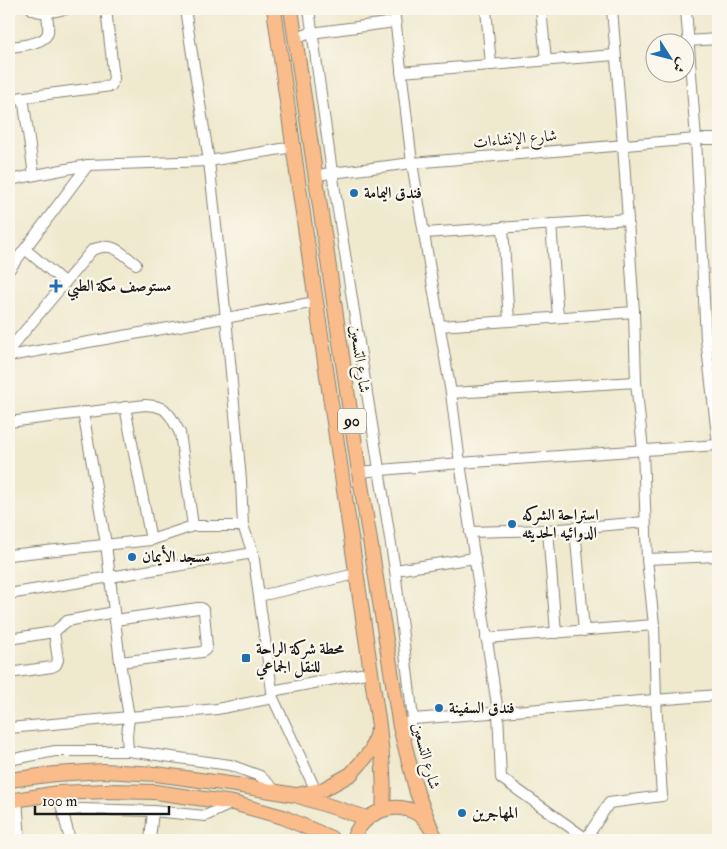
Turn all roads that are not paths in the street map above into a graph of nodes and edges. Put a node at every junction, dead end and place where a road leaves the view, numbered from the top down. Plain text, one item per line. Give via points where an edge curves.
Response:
1 (32, 9) edge
2 (66, 9) edge
3 (106, 9) edge
4 (185, 9) edge
5 (274, 9) edge
6 (291, 9) edge
7 (308, 9) edge
8 (394, 9) edge
9 (486, 9) edge
10 (541, 9) edge
11 (612, 9) edge
12 (686, 9) edge
13 (47, 12) junction
14 (395, 22) junction
15 (687, 32) edge
16 (311, 33) junction
17 (296, 38) junction
18 (718, 39) edge
19 (694, 41) edge
20 (9, 47) edge
21 (615, 55) junction
22 (546, 60) junction
23 (491, 64) junction
24 (401, 72) junction
25 (691, 82) edge
26 (23, 97) junction
27 (9, 99) edge
28 (696, 139) junction
29 (718, 139) edge
30 (623, 145) junction
31 (293, 147) junction
32 (209, 161) junction
33 (412, 162) junction
34 (88, 165) junction
35 (332, 172) junction
36 (34, 175) junction
37 (316, 175) junction
38 (9, 180) edge
39 (298, 180) junction
40 (628, 219) junction
41 (552, 224) junction
42 (503, 227) junction
43 (425, 233) junction
44 (24, 249) junction
45 (136, 264) dead end
46 (9, 270) edge
47 (65, 283) junction
48 (316, 302) junction
49 (634, 312) junction
50 (558, 317) junction
51 (226, 318) junction
52 (509, 321) junction
53 (440, 326) junction
54 (718, 338) edge
55 (706, 339) junction
56 (9, 350) edge
57 (9, 356) edge
58 (636, 382) junction
59 (452, 393) junction
60 (125, 407) junction
61 (83, 412) junction
62 (9, 422) edge
63 (718, 444) edge
64 (643, 450) junction
65 (460, 462) junction
66 (380, 469) junction
67 (359, 472) junction
68 (645, 522) junction
69 (192, 526) junction
70 (243, 526) junction
71 (575, 528) junction
72 (548, 530) junction
73 (470, 532) junction
74 (151, 540) junction
75 (106, 544) junction
76 (253, 554) junction
77 (9, 555) edge
78 (718, 556) edge
79 (475, 558) junction
80 (647, 559) junction
81 (394, 570) junction
82 (356, 574) junction
83 (110, 577) junction
84 (9, 594) edge
85 (259, 596) junction
86 (114, 616) junction
87 (654, 626) junction
88 (584, 631) junction
89 (54, 632) junction
90 (556, 633) junction
91 (486, 638) junction
92 (9, 639) edge
93 (120, 662) junction
94 (371, 672) junction
95 (9, 673) edge
96 (272, 694) junction
97 (718, 695) edge
98 (656, 701) junction
99 (498, 712) junction
100 (129, 717) junction
101 (414, 719) junction
102 (379, 726) junction
103 (400, 727) junction
104 (9, 728) edge
105 (128, 751) junction
106 (9, 760) edge
107 (9, 780) edge
108 (316, 791) junction
109 (277, 792) junction
110 (58, 793) junction
111 (295, 795) junction
112 (13, 800) edge
113 (233, 803) junction
114 (383, 809) junction
115 (62, 811) junction
116 (153, 811) junction
117 (367, 818) junction
118 (434, 834) edge
119 (20, 840) edge
120 (70, 840) edge
121 (150, 840) edge
122 (332, 840) edge
123 (353, 840) edge
124 (587, 840) edge

1 - 13 street
2 - 13 street
3 - 26 street via 114,79 111,86
4 - 32 street
5 - 31 highway, 90
6 - 17 highway, شارع التسعين / 90
7 - 16 street
8 - 14 street
9 - 23 street
10 - 22 street
11 - 21 street
12 - 15 street
13 - 20 street via 48,32 43,40
14 - 16 street
14 - 24 street
16 - 17 street
16 - 35 street
17 - 37 highway, شارع التسعين / 90
18 - 19 street
21 - 22 street
21 - 30 street
22 - 23 street
23 - 24 street
24 - 33 street
25 - 28 street
26 - 27 street
26 - 36 street
28 - 29 street, شارع الإنشاءات
28 - 30 street, شارع الإنشاءات
28 - 55 street
30 - 33 street, شارع الإنشاءات
30 - 40 street
31 - 32 street
31 - 39 highway, 90
32 - 34 street
32 - 51 street
33 - 35 street, شارع الإنشاءات
33 - 43 street
34 - 36 street
34 - 44 street
35 - 37 street, شارع الإنشاءات
35 - 66 street
36 - 38 street
37 - 39 highway
37 - 67 highway, شارع التسعين / 90
39 - 48 highway, 90
40 - 41 street
40 - 49 street
41 - 42 street
41 - 50 street
42 - 43 street
42 - 52 street
43 - 53 street
44 - 46 street
44 - 47 street
45 - 47 street via 112,246 102,246 92,250
47 - 56 street
48 - 51 street
48 - 82 highway, 90
49 - 50 street
49 - 58 street
50 - 52 street
51 - 57 street
51 - 70 street
52 - 53 street
53 - 59 street
54 - 55 street
55 - 63 street
58 - 59 street
58 - 64 street
59 - 65 street
60 - 61 street
60 - 69 street via 154,406 171,416 180,433
60 - 74 street
61 - 62 street
61 - 75 street
63 - 64 street
64 - 65 street
64 - 68 street
65 - 66 street
65 - 73 street
66 - 67 street
66 - 81 street
67 - 103 highway, شارع التسعين / 90
68 - 71 street
68 - 80 street
69 - 70 street
69 - 74 street
70 - 76 street
71 - 72 street
71 - 88 street
72 - 73 street
72 - 90 street
73 - 79 street
74 - 75 street
75 - 77 street
75 - 83 street
76 - 83 street
76 - 85 street
78 - 80 street
79 - 81 street
79 - 91 street
80 - 87 street
81 - 101 street
82 - 85 street
82 - 94 highway, 90
83 - 84 street
83 - 86 street
85 - 96 street
86 - 89 street via 67,621
86 - 93 street
86 - 93 street via 198,608 204,611 207,646 202,652
87 - 88 street
87 - 98 street
88 - 90 street
89 - 92 street
89 - 95 street via 56,665
90 - 91 street
91 - 99 street
93 - 100 street
94 - 96 street
94 - 102 highway, 90
96 - 100 street via 217,710
96 - 108 street
97 - 98 street
98 - 99 street
98 - 124 street via 662,796 609,803
99 - 101 street
99 - 124 street via 501,778
100 - 104 street
100 - 105 street
101 - 103 street
102 - 108 highway via 371,751 351,774
102 - 114 highway, 90 via 384,772
103 - 118 highway, شارع التسعين / 90 via 417,793
105 - 106 street via 55,750
105 - 109 street via 230,765 260,776
107 - 109 highway via 104,771 156,774
108 - 111 highway
109 - 111 highway
110 - 112 highway
110 - 113 highway via 155,792
110 - 115 street
111 - 117 highway
112 - 119 street
113 - 116 street via 205,816
113 - 122 highway via 284,817
114 - 117 highway
114 - 118 highway via 410,810 422,817
115 - 116 street
115 - 120 street
116 - 121 street
117 - 123 highway via 355,832

